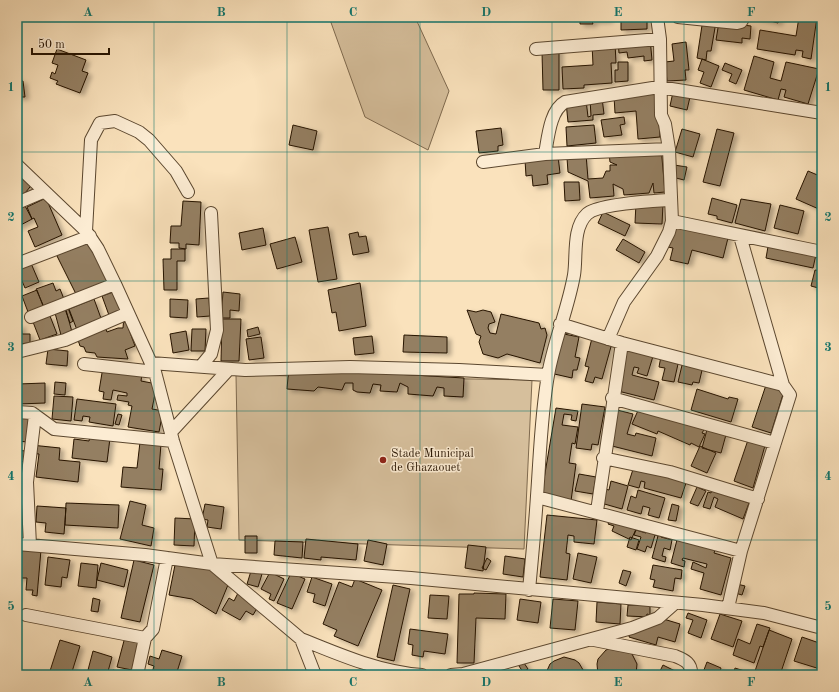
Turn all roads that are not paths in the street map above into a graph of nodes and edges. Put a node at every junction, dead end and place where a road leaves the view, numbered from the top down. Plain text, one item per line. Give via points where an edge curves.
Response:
1 (657, 17) edge
2 (678, 17) edge
3 (744, 17) edge
4 (660, 39) junction
5 (536, 49) dead end
6 (659, 87) junction
7 (822, 113) edge
8 (669, 149) junction
9 (545, 154) junction
10 (483, 162) dead end
11 (17, 165) edge
12 (43, 192) junction
13 (188, 192) dead end
14 (670, 200) junction
15 (17, 203) edge
16 (211, 213) dead end
17 (672, 221) junction
18 (88, 234) junction
19 (740, 236) junction
20 (822, 252) edge
21 (17, 264) edge
22 (115, 284) junction
23 (128, 312) junction
24 (31, 317) dead end
25 (560, 324) junction
26 (608, 339) junction
27 (622, 343) junction
28 (17, 352) edge
29 (84, 364) dead end
30 (201, 366) junction
31 (153, 367) junction
32 (229, 369) junction
33 (548, 375) junction
34 (783, 385) junction
35 (612, 398) junction
36 (17, 412) edge
37 (34, 415) junction
38 (172, 436) junction
39 (775, 443) junction
40 (603, 458) junction
41 (537, 497) junction
42 (758, 499) junction
43 (597, 511) junction
44 (17, 544) edge
45 (30, 545) junction
46 (741, 551) junction
47 (167, 558) junction
48 (212, 564) junction
49 (529, 590) junction
50 (675, 603) junction
51 (728, 608) junction
52 (26, 615) dead end
53 (822, 628) edge
54 (146, 638) junction
55 (301, 639) junction
56 (591, 639) junction
57 (137, 675) edge
58 (315, 675) edge
59 (422, 675) edge
60 (451, 675) edge
61 (691, 675) edge

1 - 4 street
2 - 3 street via 738,23
4 - 5 street
4 - 6 street
6 - 7 street
6 - 8 street via 661,115
6 - 9 street via 559,105
8 - 9 street
8 - 14 street
9 - 10 street
11 - 12 street
12 - 15 street
12 - 18 street
13 - 18 street via 176,171 139,132 115,121 100,123 91,140
14 - 17 street
14 - 25 street via 628,204 593,210 587,214 579,227 574,274
16 - 30 street via 216,330 211,354
17 - 19 street
17 - 26 street via 665,242 624,302
18 - 21 street
18 - 22 street
19 - 20 street
19 - 34 street
22 - 23 street
22 - 24 street
23 - 28 street via 65,340
23 - 31 street
25 - 26 street
25 - 33 street
26 - 27 street
27 - 34 street
27 - 35 street
29 - 31 street
30 - 31 street
30 - 32 street
31 - 38 street
32 - 33 street via 350,367
32 - 38 street
33 - 41 street via 541,422
34 - 39 street via 788,391 789,399
35 - 39 street
35 - 40 street
36 - 37 street
37 - 38 street via 54,429
37 - 45 street via 27,482
38 - 48 street
39 - 42 street
40 - 42 street via 670,472
40 - 43 street
41 - 43 street
41 - 49 street
42 - 46 street
43 - 46 street
44 - 45 street
45 - 47 street
46 - 51 street
47 - 48 street
47 - 54 street via 153,629
48 - 49 street
48 - 55 street
49 - 50 street
50 - 51 street
50 - 56 street via 651,622
51 - 53 street via 764,613
52 - 54 street
54 - 57 street
55 - 58 street
55 - 59 street via 352,660
56 - 60 street via 463,674
56 - 61 street via 675,656 690,664

